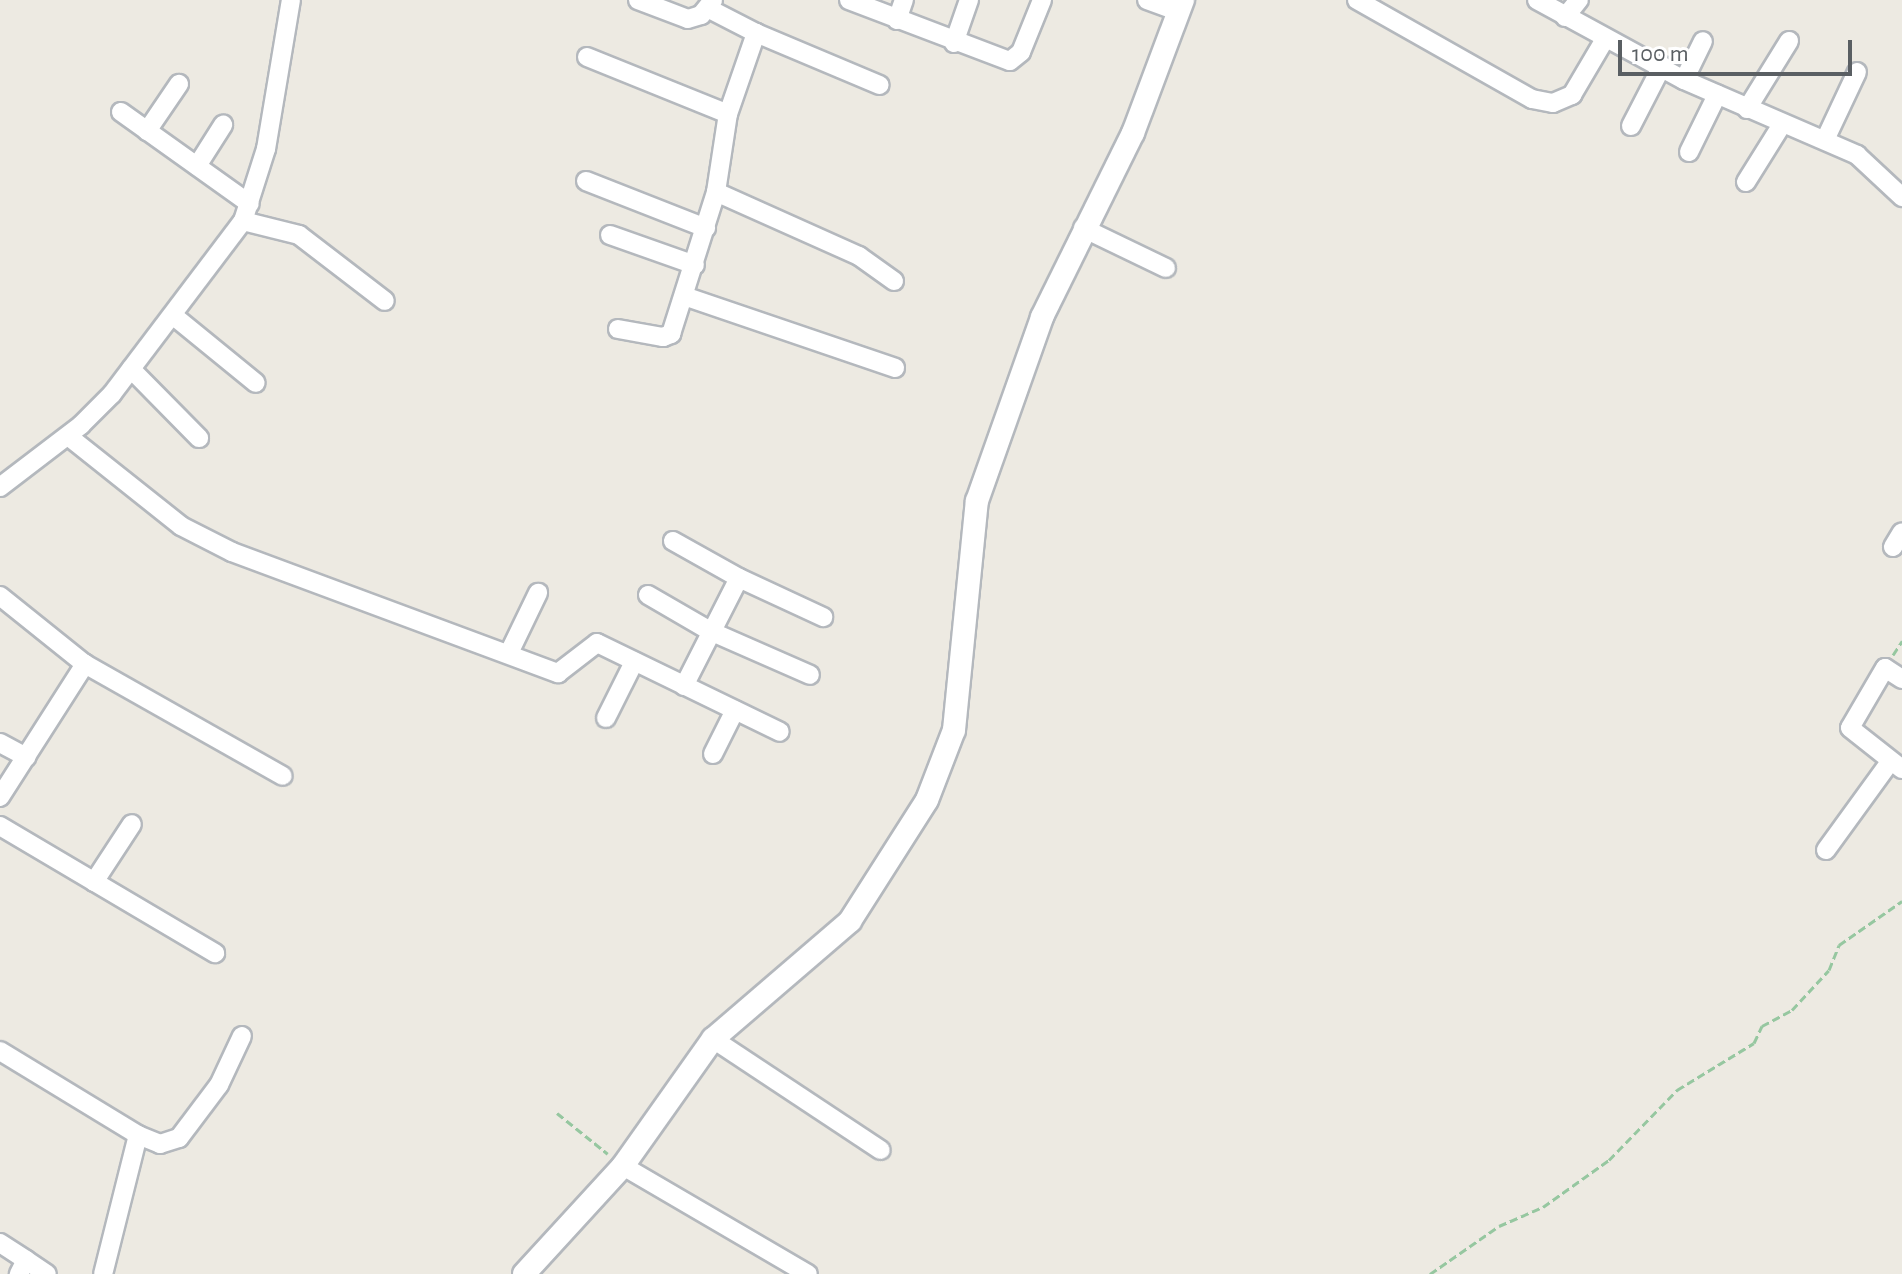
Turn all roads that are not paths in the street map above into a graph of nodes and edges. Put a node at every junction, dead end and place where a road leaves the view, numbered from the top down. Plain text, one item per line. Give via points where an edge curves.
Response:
1 (291, 0) edge
2 (849, 0) edge
3 (904, 0) edge
4 (969, 0) edge
5 (1042, 0) edge
6 (1147, 0) edge
7 (1357, 0) edge
8 (1537, 0) edge
9 (1579, 0) edge
10 (646, 1) edge
11 (711, 4) edge
12 (1181, 6) edge
13 (1565, 17) junction
14 (897, 20) junction
15 (756, 33) junction
16 (1605, 39) junction
17 (1703, 41) dead end
18 (1789, 41) dead end
19 (954, 43) junction
20 (587, 57) dead end
21 (1662, 66) junction
22 (1857, 72) dead end
23 (1684, 80) junction
24 (179, 84) dead end
25 (880, 85) dead end
26 (1717, 95) junction
27 (1747, 109) junction
28 (121, 112) dead end
29 (728, 114) junction
30 (223, 125) dead end
31 (1631, 126) dead end
32 (1781, 126) junction
33 (147, 131) junction
34 (1825, 140) junction
35 (1689, 152) dead end
36 (197, 166) junction
37 (586, 181) dead end
38 (1746, 182) dead end
39 (716, 192) junction
40 (1902, 197) edge
41 (247, 213) junction
42 (706, 228) junction
43 (1083, 228) junction
44 (610, 235) dead end
45 (695, 265) junction
46 (1166, 268) dead end
47 (894, 281) dead end
48 (684, 296) junction
49 (385, 301) dead end
50 (175, 317) junction
51 (618, 329) dead end
52 (895, 368) dead end
53 (131, 369) junction
54 (256, 383) dead end
55 (68, 436) junction
56 (199, 438) dead end
57 (0, 487) edge
58 (673, 541) dead end
59 (739, 578) junction
60 (538, 593) dead end
61 (648, 595) dead end
62 (0, 596) edge
63 (823, 617) dead end
64 (710, 631) junction
65 (509, 653) junction
66 (634, 662) junction
67 (85, 664) junction
68 (810, 675) dead end
69 (1902, 679) edge
70 (684, 686) junction
71 (735, 710) junction
72 (606, 718) dead end
73 (780, 732) dead end
74 (0, 743) edge
75 (713, 754) dead end
76 (26, 757) junction
77 (1896, 765) edge
78 (283, 776) dead end
79 (0, 797) edge
80 (132, 824) dead end
81 (0, 826) edge
82 (1826, 850) dead end
83 (94, 882) junction
84 (215, 953) dead end
85 (242, 1036) dead end
86 (713, 1039) junction
87 (0, 1051) edge
88 (138, 1135) junction
89 (881, 1150) dead end
90 (623, 1166) junction
91 (0, 1243) edge
92 (22, 1267) edge
93 (47, 1274) edge
94 (103, 1274) edge
95 (524, 1274) edge
96 (808, 1274) edge

1 - 41 street via 266,149
2 - 14 street
3 - 14 street
4 - 19 street
5 - 19 street via 1013,59
6 - 12 street
7 - 16 street via 1532,99 1553,103 1572,95
8 - 13 street
9 - 13 street
10 - 11 street via 688,19
11 - 15 street
12 - 43 street via 1133,133
13 - 16 street
14 - 19 street
15 - 25 street
15 - 29 street
16 - 21 street
17 - 23 street
18 - 27 street
20 - 29 street
21 - 23 street
21 - 31 street
22 - 34 street
23 - 26 street
24 - 33 street
26 - 27 street
26 - 35 street
27 - 32 street
28 - 33 street
29 - 39 street
30 - 36 street
32 - 34 street
32 - 38 street
33 - 36 street
34 - 40 street via 1857,155
36 - 41 street
37 - 42 street
39 - 42 street
39 - 47 street via 859,256
41 - 49 street via 299,235
41 - 50 street
42 - 45 street
43 - 46 street
43 - 86 street via 1042,317 977,501 959,691 942,771 911,831 850,921
44 - 45 street
45 - 48 street
48 - 51 street via 668,336
48 - 52 street
50 - 53 street
50 - 54 street
53 - 55 street
53 - 56 street
55 - 57 street
55 - 65 street via 207,541
58 - 59 street
59 - 63 street
59 - 64 street
60 - 65 street
61 - 64 street
62 - 67 street
64 - 68 street
64 - 70 street
65 - 66 street via 558,673 597,643
66 - 70 street
66 - 72 street
67 - 76 street
67 - 78 street
69 - 77 street via 1885,668 1850,724 1853,733
70 - 71 street
71 - 73 street
71 - 75 street
74 - 76 street
76 - 79 street
77 - 82 street
80 - 83 street
81 - 83 street
83 - 84 street
85 - 88 street via 219,1085 179,1138 160,1144
86 - 89 street
86 - 90 street
87 - 88 street
88 - 94 street
90 - 95 street
90 - 96 street
91 - 92 street
92 - 93 street

